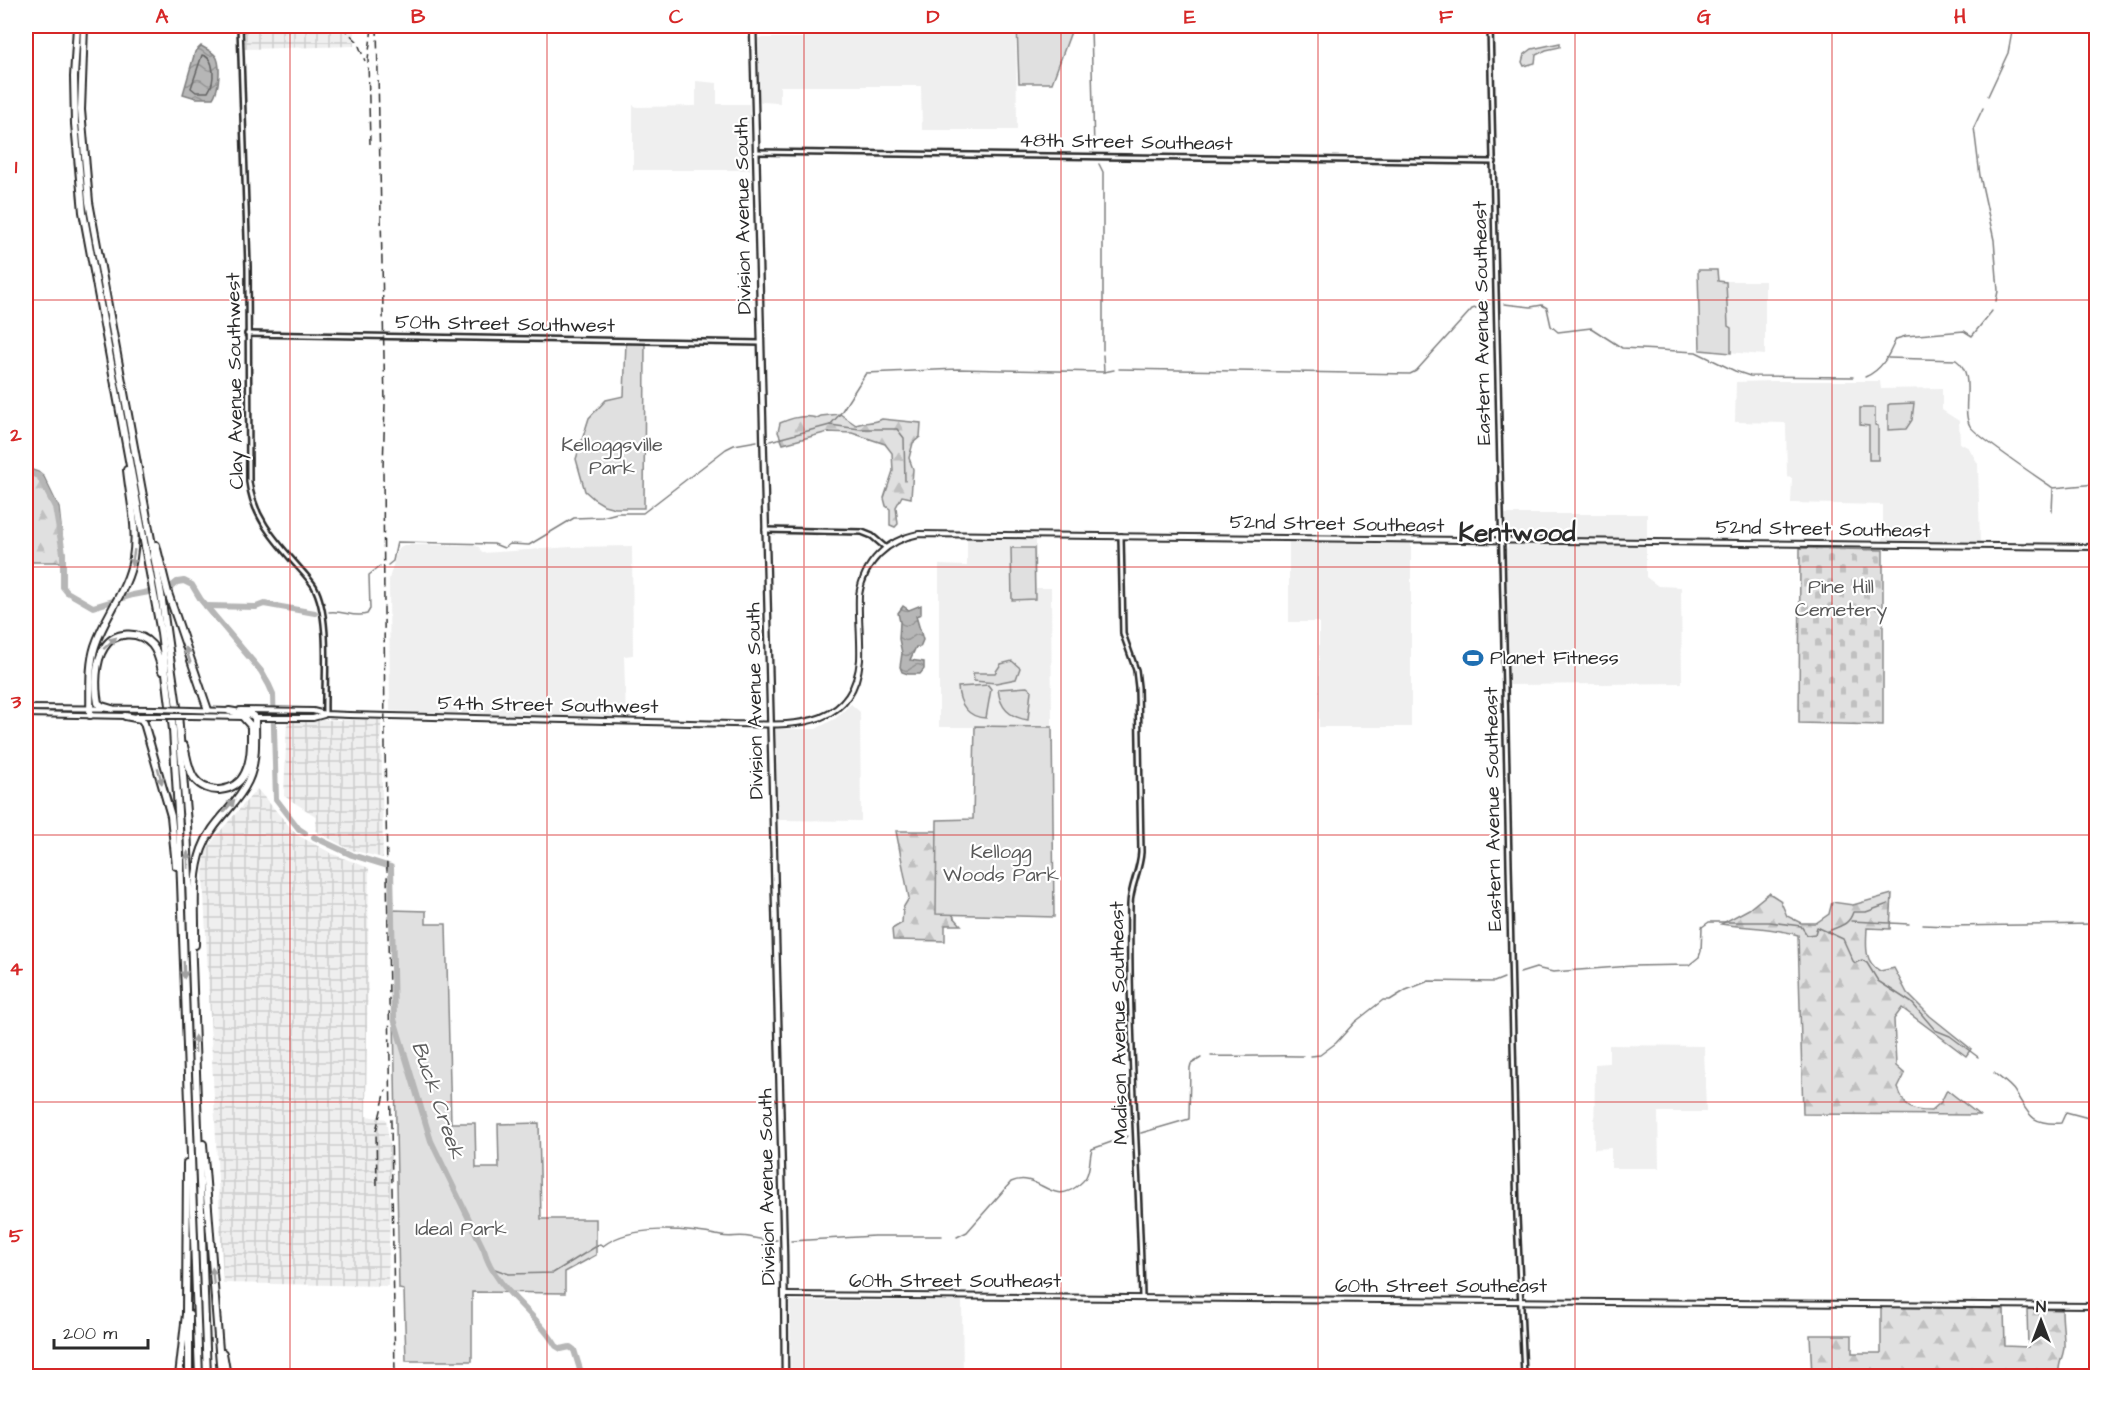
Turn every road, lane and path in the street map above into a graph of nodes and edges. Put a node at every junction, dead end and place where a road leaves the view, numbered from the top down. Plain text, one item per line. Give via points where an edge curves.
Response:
1 (77, 26) edge
2 (84, 26) edge
3 (240, 26) edge
4 (753, 26) edge
5 (1490, 26) edge
6 (757, 152) junction
7 (1494, 162) junction
8 (247, 334) junction
9 (762, 343) junction
10 (120, 416) junction
11 (765, 530) junction
12 (1121, 536) junction
13 (1502, 542) junction
14 (2097, 547) edge
15 (886, 548) junction
16 (159, 586) junction
17 (161, 594) junction
18 (26, 708) edge
19 (112, 709) junction
20 (208, 710) junction
21 (229, 711) junction
22 (90, 712) junction
23 (26, 714) edge
24 (178, 714) junction
25 (325, 714) junction
26 (125, 716) junction
27 (243, 717) junction
28 (255, 718) junction
29 (771, 724) junction
30 (173, 730) junction
31 (182, 912) junction
32 (194, 1003) junction
33 (187, 1042) junction
34 (197, 1084) junction
35 (188, 1247) junction
36 (785, 1295) junction
37 (215, 1296) junction
38 (1142, 1298) junction
39 (1521, 1301) junction
40 (2097, 1306) edge
41 (179, 1377) edge
42 (189, 1377) edge
43 (199, 1377) edge
44 (207, 1377) edge
45 (221, 1377) edge
46 (227, 1377) edge
47 (784, 1377) edge
48 (1524, 1377) edge

1 - 10 highway via 74,95 79,178
2 - 16 highway via 81,110 87,190
3 - 8 street, Clay Avenue Southwest
4 - 6 main road, Division Avenue South
5 - 7 street, Eastern Avenue Southeast
6 - 7 street, 48th Street Southeast
6 - 9 main road, Division Avenue South
7 - 13 street, Eastern Avenue Southeast
8 - 9 street, 50th Street Southwest
8 - 25 street, Clay Avenue Southwest via 250,490 264,526 307,577 322,606
9 - 11 main road, Division Avenue South
10 - 16 highway
10 -> 22 highway via 135,541 130,572 94,650
11 - 15 street via 862,532
11 - 29 main road, Division Avenue South
12 - 13 main road, 52nd Street Southeast
12 - 15 main road, 52nd Street Southeast via 919,534
12 - 38 street, Madison Avenue Southeast via 1124,634 1138,687 1141,862 1130,911 1134,1142
13 - 14 main road, 52nd Street Southeast
13 - 39 street, Eastern Avenue Southeast
15 - 29 main road, 54th Street Southwest via 871,563 861,586 860,659 848,694 819,719 801,724
16 - 17 highway
16 - 17 highway
20 -> 17 highway
17 - 24 highway
17 - 30 highway
18 - 22 main road, 54th Street Southwest
19 - 20 main road, 54th Street Southwest, bridge
19 - 22 main road, 54th Street Southwest
19 -> 30 highway via 100,705 97,699 101,653 115,637 139,636 149,642 158,656
20 - 21 main road, 54th Street Southwest
21 - 25 main road, 54th Street Southwest
21 - 28 highway
22 - 23 main road, 54th Street Southwest
22 - 26 main road, 54th Street Southwest
24 - 27 highway via 194,777 217,790 235,785 246,772 251,726
32 -> 24 highway
25 - 28 main road, 54th Street Southwest via 313,718
25 - 29 main road, 54th Street Southwest
26 - 27 main road, 54th Street Southwest, bridge
26 -> 31 highway via 143,721 154,755 173,826
27 - 28 main road, 54th Street Southwest
32 -> 28 highway via 198,863 213,827 250,777
29 - 36 main road, Division Avenue South
30 - 31 highway
31 -> 33 highway
34 -> 32 highway
33 - 35 highway
33 - 43 highway
37 -> 34 highway
34 - 44 highway
35 - 41 highway
35 - 42 highway
36 - 38 main road, 60th Street Southeast
36 - 47 main road, Division Avenue South
37 - 45 highway
37 - 46 highway
38 - 39 main road, 60th Street Southeast
39 - 40 main road, 60th Street Southeast
39 - 48 street, Eastern Avenue Southeast

